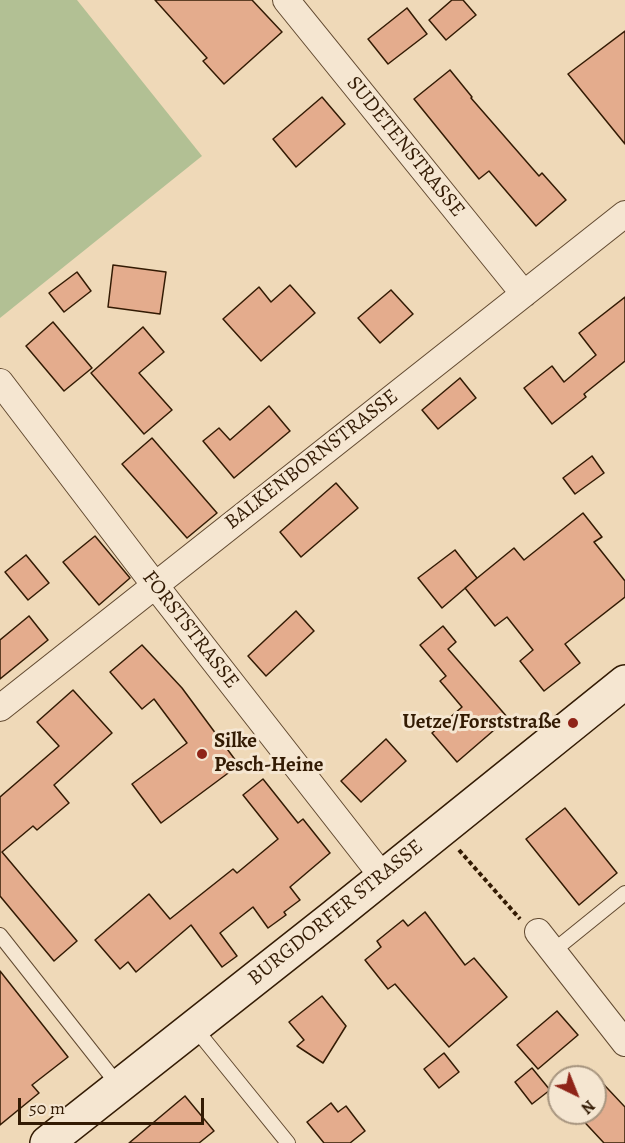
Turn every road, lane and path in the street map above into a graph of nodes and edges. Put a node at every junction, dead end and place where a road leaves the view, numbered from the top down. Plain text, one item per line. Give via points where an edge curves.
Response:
1 (286, 0) edge
2 (625, 214) edge
3 (524, 294) junction
4 (0, 382) edge
5 (154, 584) junction
6 (625, 682) edge
7 (0, 708) edge
8 (458, 848) dead end
9 (383, 877) junction
10 (625, 893) edge
11 (0, 934) edge
12 (545, 942) junction
13 (194, 1027) junction
14 (625, 1043) edge
15 (119, 1086) junction
16 (47, 1143) edge
17 (288, 1143) edge

1 - 3 street, SUDETENSTRASSE
2 - 3 street, BALKENBORNSTRASSE
3 - 5 street, BALKENBORNSTRASSE
4 - 5 street, FORSTSTRASSE
5 - 7 street, BALKENBORNSTRASSE
5 - 9 street, FORSTSTRASSE
6 - 9 main road, BURGDORFER STRASSE
8 - 12 path via 516,916
9 - 13 main road, BURGDORFER STRASSE
10 - 12 lane
11 - 15 lane
12 - 14 street
13 - 15 main road, BURGDORFER STRASSE
13 - 17 lane
15 - 16 main road, BURGDORFER STRASSE

